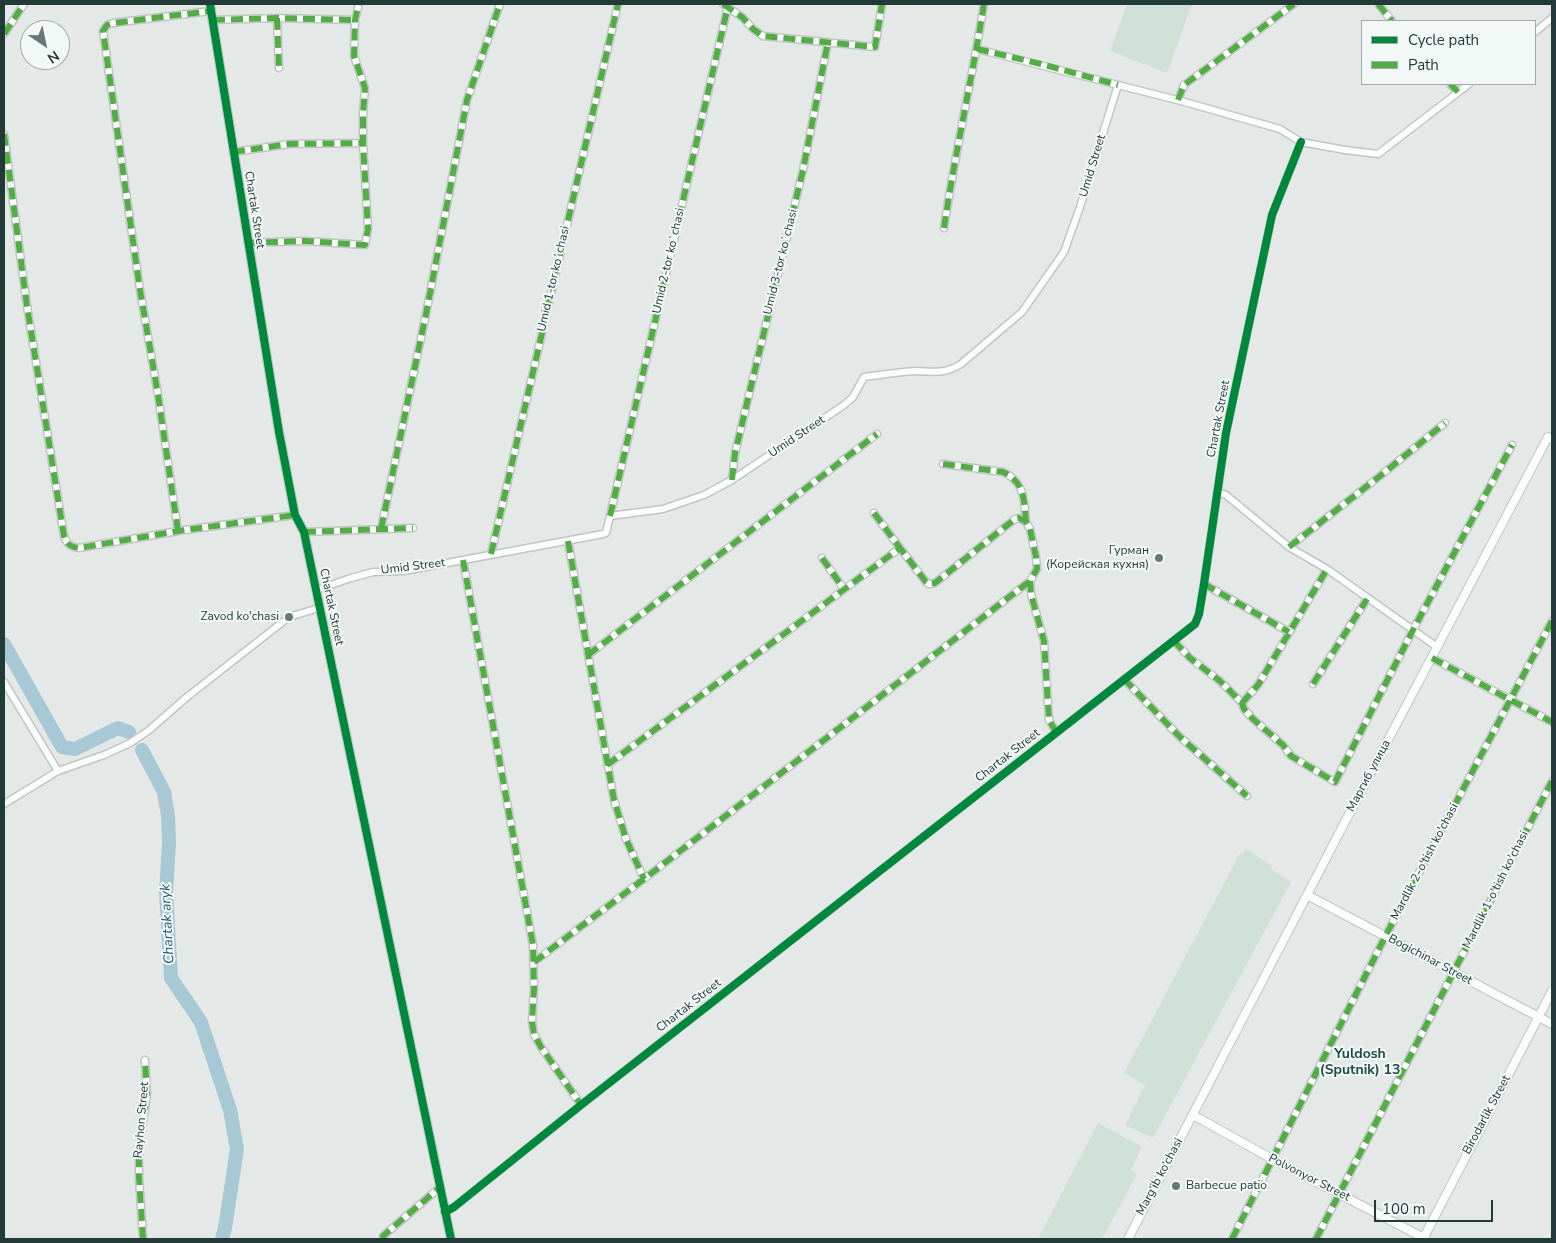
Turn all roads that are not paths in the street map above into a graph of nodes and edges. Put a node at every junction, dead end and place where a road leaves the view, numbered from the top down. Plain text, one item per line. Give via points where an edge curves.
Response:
1 (24, 4) edge
2 (359, 4) edge
3 (500, 4) edge
4 (618, 4) edge
5 (882, 4) edge
6 (984, 4) edge
7 (1294, 4) edge
8 (1378, 4) edge
9 (725, 5) edge
10 (210, 8) edge
11 (277, 18) junction
12 (1552, 18) edge
13 (213, 20) junction
14 (355, 20) junction
15 (1391, 20) edge
16 (1536, 31) edge
17 (4, 34) edge
18 (828, 42) junction
19 (977, 49) junction
20 (279, 68) dead end
21 (1118, 85) junction
22 (1451, 85) edge
23 (1468, 85) edge
24 (1458, 92) junction
25 (1178, 100) junction
26 (4, 134) edge
27 (1301, 142) junction
28 (363, 144) junction
29 (233, 152) junction
30 (944, 228) dead end
31 (248, 244) junction
32 (1445, 422) dead end
33 (877, 434) dead end
34 (1550, 438) edge
35 (1512, 445) dead end
36 (943, 464) dead end
37 (732, 480) junction
38 (1217, 492) junction
39 (874, 513) dead end
40 (296, 515) junction
41 (610, 516) junction
42 (1026, 522) junction
43 (413, 528) dead end
44 (381, 529) junction
45 (178, 531) junction
46 (304, 532) junction
47 (568, 541) junction
48 (1289, 547) junction
49 (900, 548) junction
50 (491, 554) junction
51 (822, 558) dead end
52 (462, 560) junction
53 (1327, 569) junction
54 (1030, 581) junction
55 (1204, 584) junction
56 (844, 589) junction
57 (316, 590) junction
58 (1368, 599) junction
59 (319, 608) junction
60 (1552, 621) edge
61 (1413, 630) junction
62 (1289, 632) junction
63 (1174, 641) junction
64 (1437, 647) junction
65 (588, 655) junction
66 (1432, 658) junction
67 (1124, 679) junction
68 (4, 682) edge
69 (1313, 684) dead end
70 (1510, 701) junction
71 (1242, 703) junction
72 (1552, 722) edge
73 (1056, 732) junction
74 (607, 765) junction
75 (58, 771) junction
76 (1552, 781) edge
77 (1247, 796) dead end
78 (4, 804) edge
79 (644, 879) junction
80 (1307, 895) junction
81 (1385, 937) junction
82 (534, 962) junction
83 (1453, 972) junction
84 (1552, 991) edge
85 (1539, 1017) junction
86 (1552, 1024) edge
87 (145, 1060) dead end
88 (581, 1105) junction
89 (1193, 1115) junction
90 (1274, 1160) junction
91 (439, 1188) junction
92 (1339, 1194) junction
93 (445, 1212) junction
94 (143, 1239) edge
95 (384, 1239) edge
96 (450, 1239) edge
97 (1128, 1239) edge
98 (1232, 1239) edge
99 (1316, 1239) edge
100 (1424, 1239) edge

1 - 17 street
2 - 14 street
3 - 44 street via 467,100
4 - 50 street, Umid 1-tor koʻchasi
5 - 18 street via 875,47
6 - 19 street
7 - 25 street via 1184,85
8 - 15 street
9 - 18 street via 742,17 757,34
9 - 41 street, Umid 2-tor koʻchasi
10 - 13 street, Chartak Street
10 - 45 street via 113,23 103,31
11 - 13 street
11 - 14 street
11 - 20 street
12 - 16 street
13 - 29 street, Chartak Street
14 - 28 street via 354,56 365,88
18 - 37 street, Umid 3-tor koʻchasi via 803,170 735,454
19 - 21 street
19 - 30 street
21 - 25 street
21 - 37 street, Umid Street via 1064,252 1022,312 951,370 864,377 844,405
22 - 24 street
23 - 24 street
24 - 27 street via 1378,154
25 - 27 street via 1280,129
26 - 45 street via 27,306 64,536 72,547 79,548
27 - 38 street, Chartak Street via 1272,216 1226,433
28 - 29 street via 289,144
28 - 31 street via 368,229 365,245 305,241
29 - 31 street, Chartak Street
31 - 40 street, Chartak Street
32 - 48 street
33 - 65 street
34 - 64 street, Маргиб улица
35 - 61 street
36 - 42 street via 1012,476 1022,490
37 - 41 street, Umid Street via 704,495 663,508
38 - 48 street via 1226,495
38 - 55 street, Chartak Street
39 - 49 street
40 - 45 street
40 - 46 street, Chartak Street
41 - 47 street, Umid Street via 605,534
42 - 49 street via 1015,519 935,583 926,582
42 - 54 street via 1037,566
43 - 44 street
44 - 46 street
46 - 57 street, Chartak Street
47 - 50 street, Umid Street
47 - 65 street
48 - 53 street
49 - 56 street
50 - 52 street, Umid Street
51 - 56 street
52 - 57 street, Umid Street via 404,571 374,572
52 - 82 street
53 - 58 street
53 - 62 street
54 - 73 street via 1044,641 1050,720
54 - 79 street
55 - 62 street
55 - 63 street, Chartak Street via 1197,620
56 - 74 street
57 - 59 street, Chartak Street
58 - 61 street
58 - 69 street
59 - 75 street via 289,617 130,743
59 - 91 street, Chartak Street
60 - 70 street, Mardlik 2-o'tish ko'chasi
61 - 64 street
61 - 71 street via 1334,782 1291,756 1253,720
62 - 71 street via 1258,685
63 - 67 street, Chartak Street
63 - 71 street
64 - 66 street, Маргиб улица
65 - 74 street
66 - 70 street
66 - 80 street, Маргиб улица
67 - 73 street, Chartak Street
67 - 77 street via 1180,737
68 - 75 street
70 - 72 street
70 - 81 street, Mardlik 2-o'tish ko'chasi
73 - 88 street, Chartak Street
74 - 79 street via 626,839
75 - 78 street
76 - 83 street, Mardlik 1-o'tish ko'chasi
79 - 82 street
80 - 81 street, Bogichinar Street
80 - 89 street, Маргиб улица
81 - 83 street, Bogichinar Street
81 - 90 street, Mardlik 2-o'tish ko'chasi
82 - 88 street via 534,1034
83 - 85 street, Bogichinar Street
83 - 92 street, Mardlik 1-o'tish ko'chasi
84 - 85 street, Birodarlik Street
85 - 86 street, Bogichinar Street
85 - 100 street, Birodarlik Street
87 - 94 street, Rayhon Street via 147,1094 139,1148
88 - 93 street, Chartak Street
89 - 90 street, Polvonyor Street
89 - 97 street, Marg‘ib ko‘chasi
90 - 92 street, Polvonyor Street
90 - 98 street, Mardlik 2-o'tish ko'chasi
91 - 93 street, Chartak Street
91 - 95 street via 383,1236
92 - 99 street, Mardlik 1-o'tish ko'chasi
92 - 100 street, Polvonyor Street
93 - 96 street, Chartak Street

